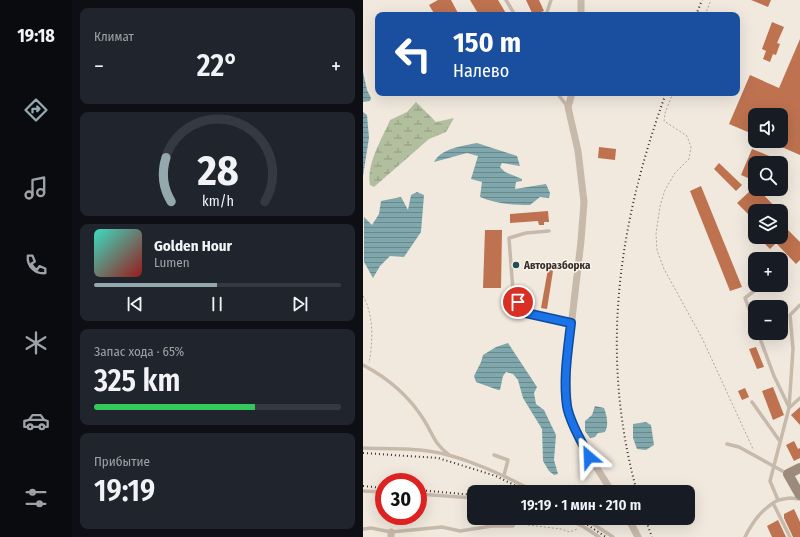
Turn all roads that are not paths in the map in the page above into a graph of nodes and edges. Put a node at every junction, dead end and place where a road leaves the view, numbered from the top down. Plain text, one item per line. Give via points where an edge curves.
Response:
1 (506, 0) edge
2 (551, 0) edge
3 (581, 0) edge
4 (513, 12) edge
5 (547, 12) edge
6 (581, 12) edge
7 (559, 96) edge
8 (571, 96) edge
9 (568, 107) junction
10 (549, 232) dead end
11 (753, 292) edge
12 (800, 305) edge
13 (748, 306) edge
14 (571, 323) junction
15 (761, 340) edge
16 (363, 365) edge
17 (800, 398) edge
18 (752, 402) dead end
19 (789, 408) junction
20 (779, 440) junction
21 (727, 444) dead end
22 (363, 448) edge
23 (494, 455) dead end
24 (450, 456) junction
25 (775, 466) junction
26 (800, 468) edge
27 (788, 474) junction
28 (504, 475) junction
29 (522, 485) edge
30 (607, 485) edge
31 (363, 491) edge
32 (375, 492) edge
33 (427, 495) edge
34 (800, 495) edge
35 (467, 498) edge
36 (800, 499) edge
37 (778, 500) junction
38 (773, 503) junction
39 (514, 525) edge
40 (580, 525) edge
41 (595, 525) edge
42 (632, 525) edge
43 (363, 529) edge
44 (460, 531) junction
45 (391, 534) edge
46 (460, 537) edge
47 (599, 537) edge
48 (613, 537) edge
49 (638, 537) edge
50 (745, 537) edge
51 (790, 537) edge

1 - 4 lane
2 - 5 lane
3 - 6 street
7 - 9 lane
8 - 9 street
9 - 14 street via 578,151 584,202
10 - 14 lane via 526,233 509,238 513,291 526,313
11 - 13 lane via 745,298
12 - 19 lane via 790,315 793,349
14 - 30 street via 567,362 567,407 589,457
15 - 19 lane
16 - 24 lane via 390,381 406,396 425,421 432,437
17 - 19 lane
18 - 20 lane
19 - 20 lane
20 - 25 lane
21 - 25 lane via 739,447
22 - 24 lane via 429,451
23 - 28 lane via 507,460
24 - 28 lane
25 - 27 lane
25 - 37 lane via 769,481
26 - 27 street
27 - 34 street
28 - 29 lane
31 - 32 lane
33 - 35 lane
36 - 37 lane
37 - 38 lane
38 - 50 lane via 760,513
38 - 51 lane
39 - 44 lane
40 - 47 lane
41 - 48 lane
42 - 49 street
43 - 45 lane via 371,528
44 - 45 lane via 442,527
44 - 46 lane

